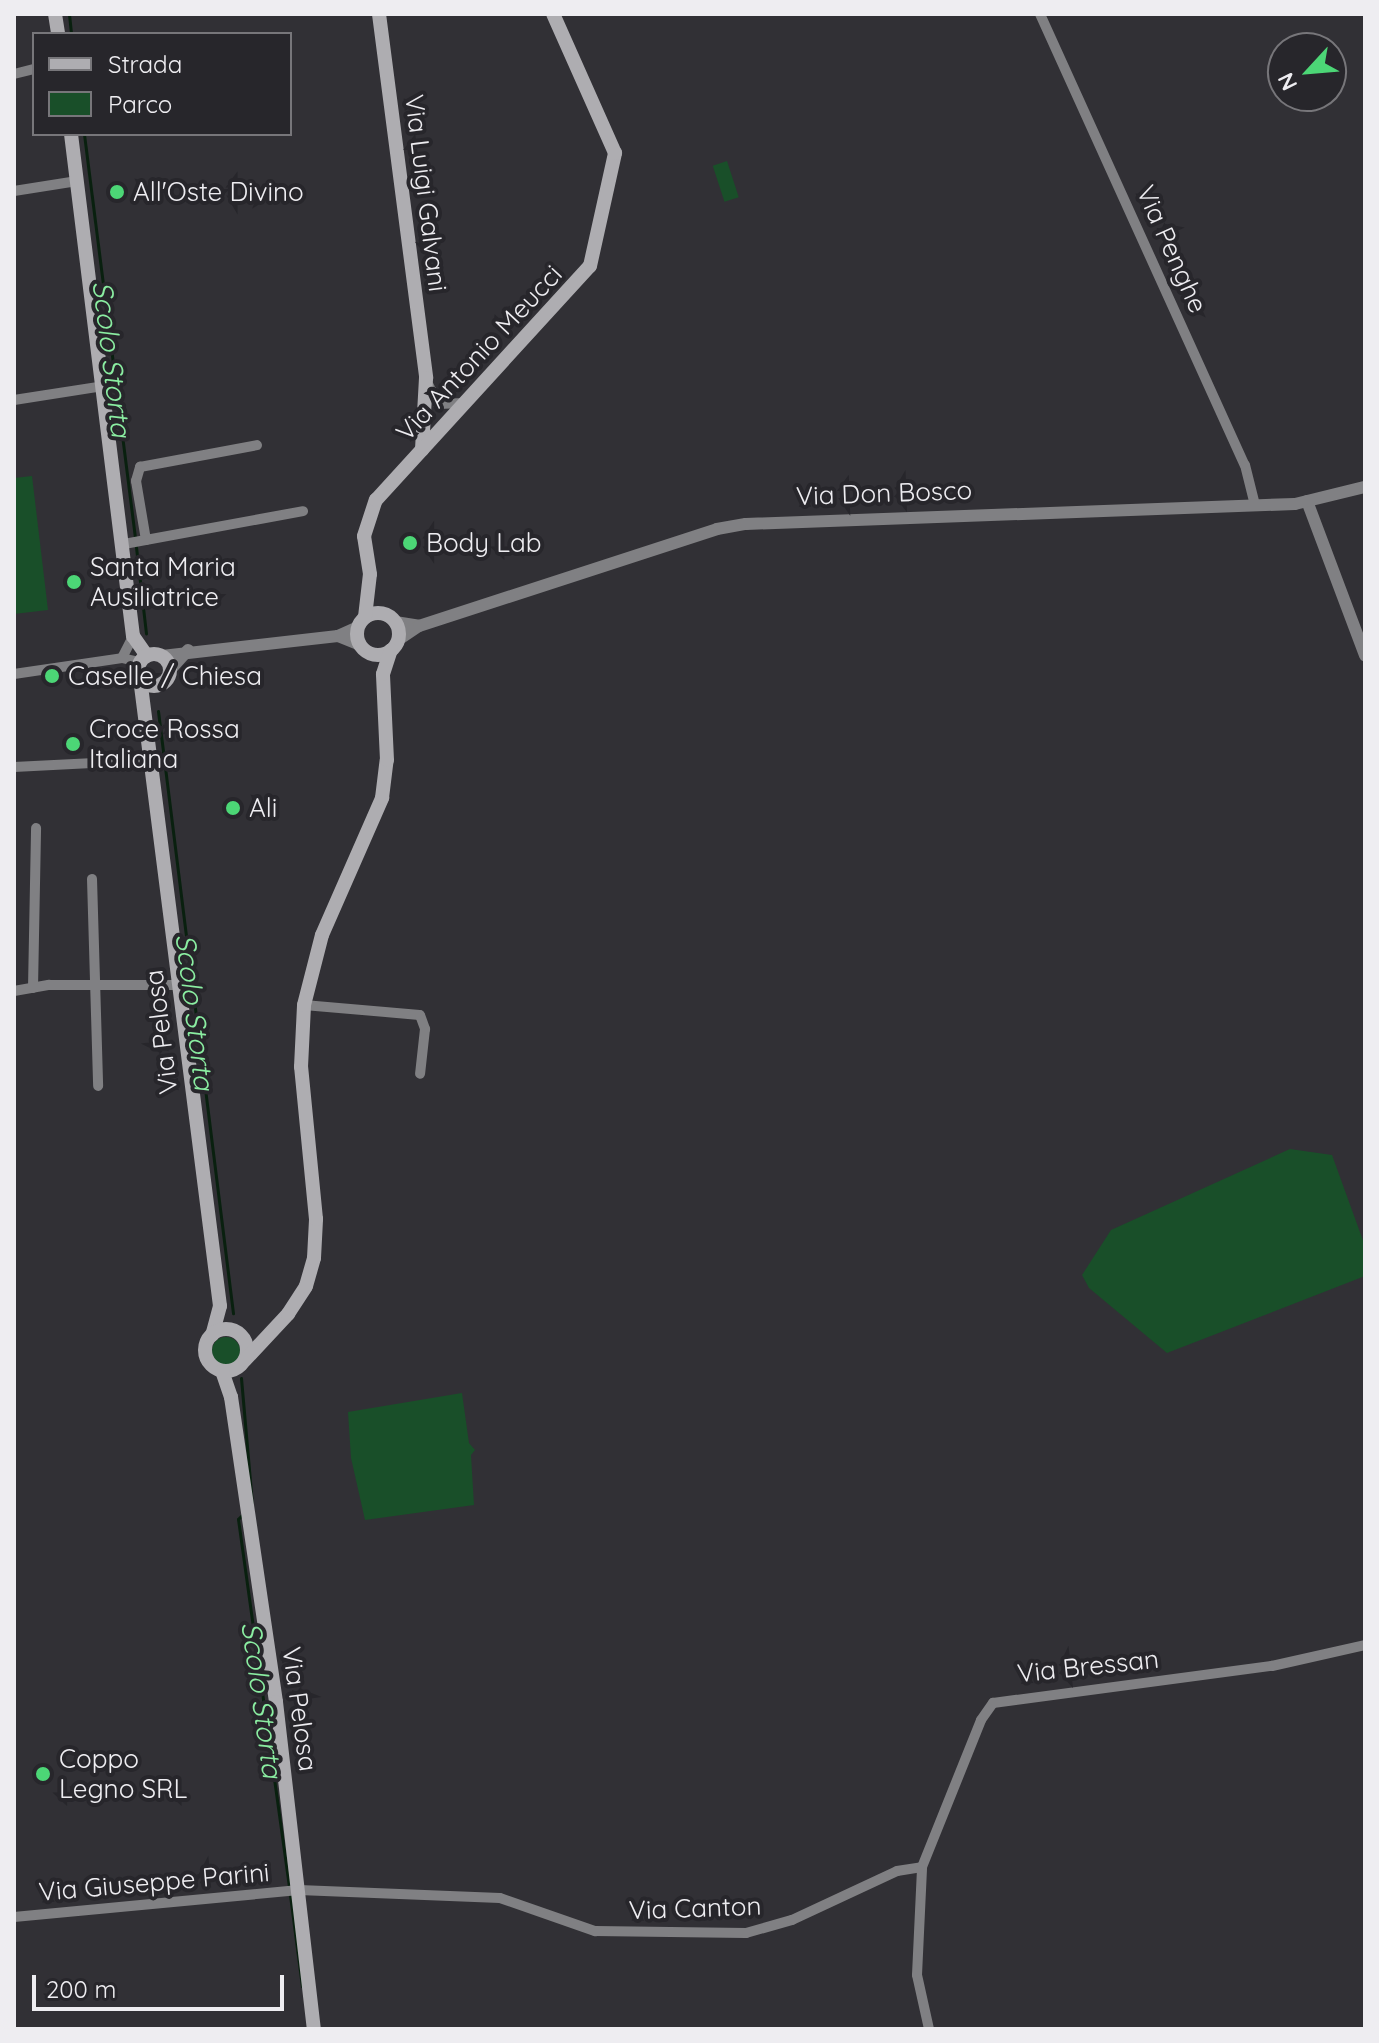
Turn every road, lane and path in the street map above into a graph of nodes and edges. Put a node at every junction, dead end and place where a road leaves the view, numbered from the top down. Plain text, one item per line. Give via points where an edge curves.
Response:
1 (379, 14) edge
2 (553, 14) edge
3 (1040, 14) edge
4 (71, 136) edge
5 (77, 181) junction
6 (14, 191) edge
7 (426, 378) junction
8 (103, 386) junction
9 (14, 400) edge
10 (469, 402) junction
11 (257, 445) dead end
12 (422, 450) junction
13 (1365, 487) edge
14 (1307, 501) junction
15 (1255, 505) junction
16 (303, 511) dead end
17 (135, 542) junction
18 (370, 584) junction
19 (389, 618) junction
20 (361, 622) junction
21 (419, 626) junction
22 (133, 636) junction
23 (338, 636) junction
24 (394, 645) junction
25 (366, 649) junction
26 (1365, 655) edge
27 (122, 658) junction
28 (155, 661) junction
29 (14, 674) edge
30 (383, 674) junction
31 (140, 678) junction
32 (156, 686) junction
33 (142, 706) junction
34 (150, 760) junction
35 (14, 767) edge
36 (36, 828) dead end
37 (92, 879) dead end
38 (98, 985) junction
39 (180, 985) junction
40 (33, 988) junction
41 (14, 991) edge
42 (304, 1005) junction
43 (420, 1074) dead end
44 (98, 1086) dead end
45 (220, 1306) junction
46 (276, 1327) junction
47 (237, 1333) junction
48 (212, 1335) junction
49 (234, 1367) junction
50 (1365, 1645) edge
51 (922, 1867) junction
52 (293, 1891) junction
53 (14, 1917) edge
54 (314, 2029) edge
55 (929, 2029) edge

1 - 7 main road, Via Luigi Galvani
2 - 10 main road, Via Antonio Meucci via 615,153 597,238 590,266
3 - 15 street, Via Penghe via 1238,450
4 - 5 main road
5 - 6 street
5 - 8 main road
7 - 10 street via 438,404
7 - 12 main road, Via Luigi Galvani
8 - 9 street
8 - 17 main road
10 - 12 main road, Via Antonio Meucci
11 - 17 street via 140,467
12 - 18 main road, Via Antonio Meucci via 376,500 369,517 364,536
13 - 14 street, Via Don Bosco
14 - 15 street, Via Don Bosco
14 - 26 street
15 - 21 street, Via Don Bosco via 746,524
16 - 17 street
17 - 22 main road
18 - 19 main road, Via Antonio Meucci
18 - 20 main road, Via Antonio Meucci
19 - 20 main road, Via Don Bosco
19 - 21 street, Via Don Bosco
19 - 24 main road
20 - 23 street, Via Don Bosco
20 - 25 main road
21 - 24 street, Via Don Bosco
22 - 27 street
22 - 28 main road
23 - 25 street, Via Don Bosco
23 - 28 street, Via Don Bosco via 188,650
24 - 25 main road, Via Don Bosco
24 - 30 main road
25 - 30 main road
27 - 28 street
27 - 29 street
28 - 31 main road
28 - 32 main road
30 - 42 main road via 387,760 382,798 322,935
31 - 32 main road
31 - 33 main road, Via Pelosa
32 - 33 main road
33 - 34 main road, Via Pelosa
34 - 35 street
34 - 39 main road, Via Pelosa
36 - 40 street
37 - 38 street
38 - 39 street
38 - 40 street
38 - 44 street
39 - 45 main road, Via Pelosa
40 - 41 street
42 - 43 street via 420,1015 425,1029
42 - 46 main road via 301,1067 316,1219 314,1258 306,1286
45 - 47 main road, Via Pelosa
45 - 48 main road, Via Pelosa
46 - 47 main road
46 - 49 main road
47 - 48 main road
47 - 49 main road, Via Pelosa via 247,1347
48 - 49 main road, Via Pelosa via 205,1346 207,1359
49 - 52 main road, Via Pelosa via 231,1397
50 - 51 street, Via Bressan via 1272,1666 1000,1699 981,1720
51 - 52 street, Via Canton via 897,1871 792,1920 746,1933 595,1931 500,1898
51 - 55 street via 917,1975
52 - 53 street, Via Giuseppe Parini
52 - 54 main road, Via Pelosa

